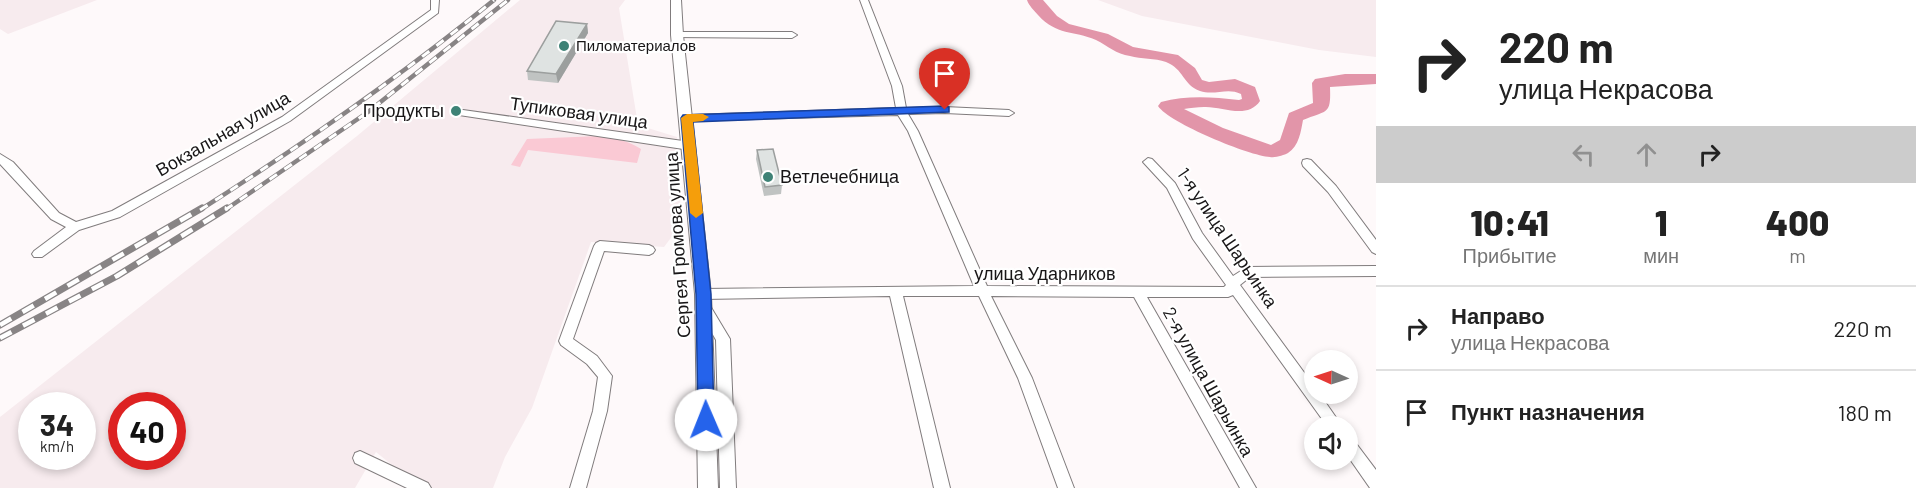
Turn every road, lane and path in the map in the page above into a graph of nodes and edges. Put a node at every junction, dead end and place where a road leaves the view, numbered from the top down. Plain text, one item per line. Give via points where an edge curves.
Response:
1 (435, 0) edge
2 (676, 0) edge
3 (864, 0) edge
4 (677, 35) junction
5 (792, 35) dead end
6 (901, 111) junction
7 (1009, 112) dead end
8 (463, 113) dead end
9 (687, 118) junction
10 (690, 146) junction
11 (0, 158) edge
12 (1148, 162) dead end
13 (1307, 163) dead end
14 (75, 227) junction
15 (1376, 249) edge
16 (649, 250) dead end
17 (38, 254) dead end
18 (1376, 271) edge
19 (1233, 283) junction
20 (895, 291) junction
21 (983, 292) junction
22 (1138, 293) junction
23 (704, 301) junction
24 (1328, 416) edge
25 (360, 458) dead end
26 (1358, 458) edge
27 (1376, 483) edge
28 (423, 488) edge
29 (578, 488) edge
30 (708, 488) edge
31 (728, 488) edge
32 (942, 488) edge
33 (1066, 488) edge
34 (1248, 488) edge

1 - 14 street, Вокзальная улица via 435,10 286,119 116,214
2 - 4 street, Сергея Громова улица
3 - 6 street via 897,86
4 - 5 street
4 - 9 street, Сергея Громова улица
6 - 7 street
6 - 9 street
6 - 21 street
8 - 10 street, Тупиковая улица
9 - 10 street, Сергея Громова улица
10 - 23 street, Сергея Громова улица
11 - 14 street via 55,216
12 - 19 street, 1-я улица Шарьинка via 1171,186 1197,236
13 - 15 street via 1332,189
14 - 17 street, Вокзальная улица
16 - 29 street via 600,246 567,341 605,376 600,411
18 - 19 street, улица Ударников via 1247,272
19 - 22 street, улица Ударников via 1228,292
19 - 24 street, 1-я улица Шарьинка
20 - 21 street, улица Ударников
20 - 23 street, улица Ударников
20 - 32 street
21 - 22 street, улица Ударников
21 - 33 street via 1025,378
22 - 34 street, 2-я улица Шарьинка
23 - 30 street, Сергея Громова улица
23 - 31 street via 723,339
25 - 28 street
26 - 27 street

